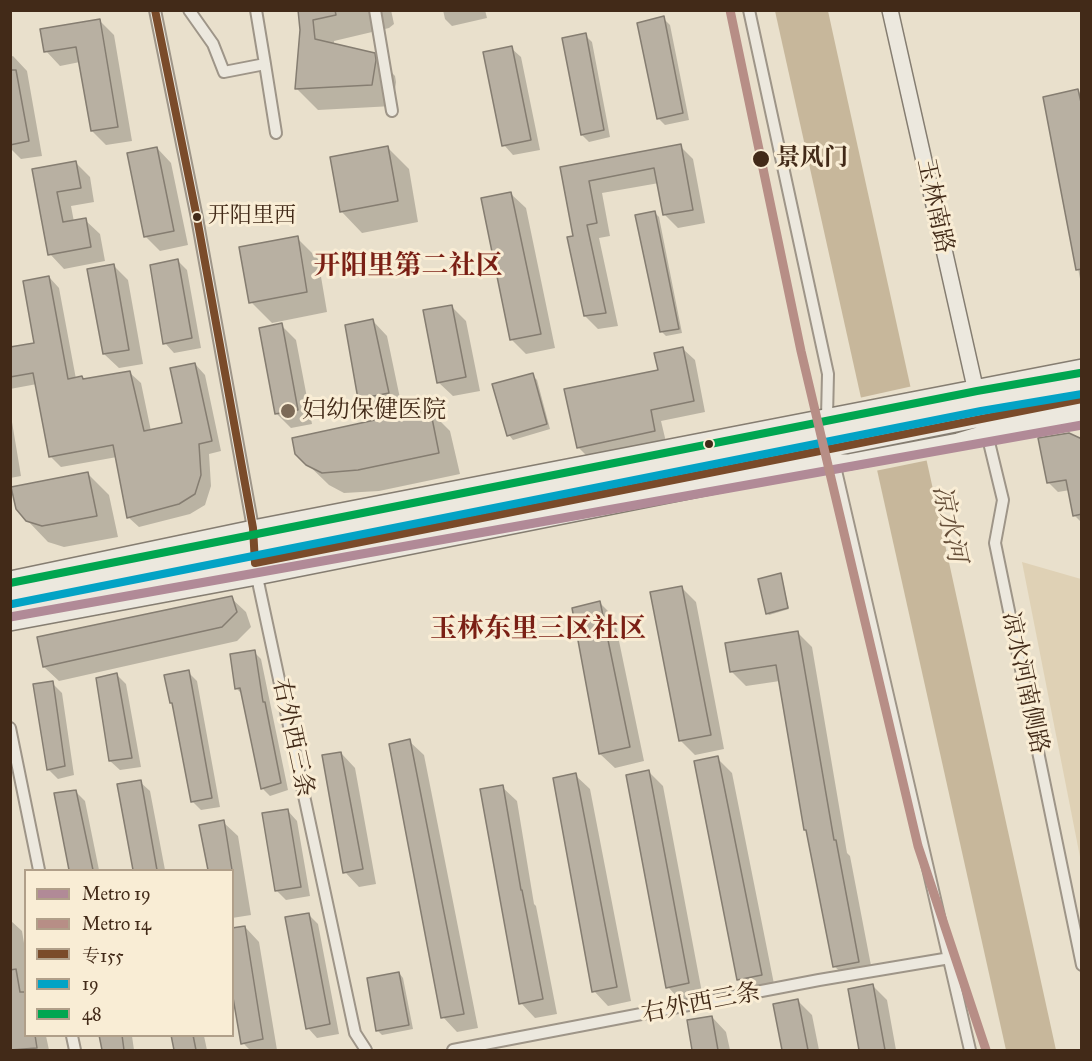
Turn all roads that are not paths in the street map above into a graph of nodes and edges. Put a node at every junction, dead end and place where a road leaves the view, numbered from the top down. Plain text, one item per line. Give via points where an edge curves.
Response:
1 (155, 10) edge
2 (189, 10) edge
3 (256, 10) edge
4 (375, 10) edge
5 (749, 10) edge
6 (890, 10) edge
7 (265, 64) junction
8 (392, 111) dead end
9 (276, 133) dead end
10 (1082, 367) edge
11 (1082, 383) edge
12 (976, 394) junction
13 (1082, 399) edge
14 (1082, 414) edge
15 (836, 420) junction
16 (986, 424) junction
17 (843, 457) junction
18 (253, 528) junction
19 (254, 546) junction
20 (256, 570) junction
21 (10, 579) edge
22 (10, 594) edge
23 (10, 608) edge
24 (10, 623) edge
25 (10, 728) edge
26 (39, 869) edge
27 (950, 958) junction
28 (1082, 964) edge
29 (366, 1050) edge
30 (453, 1050) edge
31 (970, 1050) edge

1 - 18 street, 右外西三条
2 - 7 street via 213,44 224,72
3 - 7 street
4 - 8 street
5 - 15 street
6 - 12 main road, 玉林南路
7 - 9 street
10 - 12 main road
11 - 12 main road
12 - 15 main road
12 - 16 street, 凉水河南侧路
13 - 16 main road
14 - 16 main road
15 - 18 main road
15 - 19 main road
16 - 17 main road via 954,424
16 - 17 main road via 958,441
16 - 28 street, 凉水河南侧路 via 1003,500 995,543
17 - 20 main road
17 - 27 street
18 - 19 street, 右外西三条
18 - 21 main road
19 - 20 street, 右外西三条
19 - 22 main road
20 - 23 main road
20 - 24 main road
20 - 29 street, 右外西三条 via 355,1033
25 - 26 street
27 - 30 street, 右外西三条
27 - 31 street

